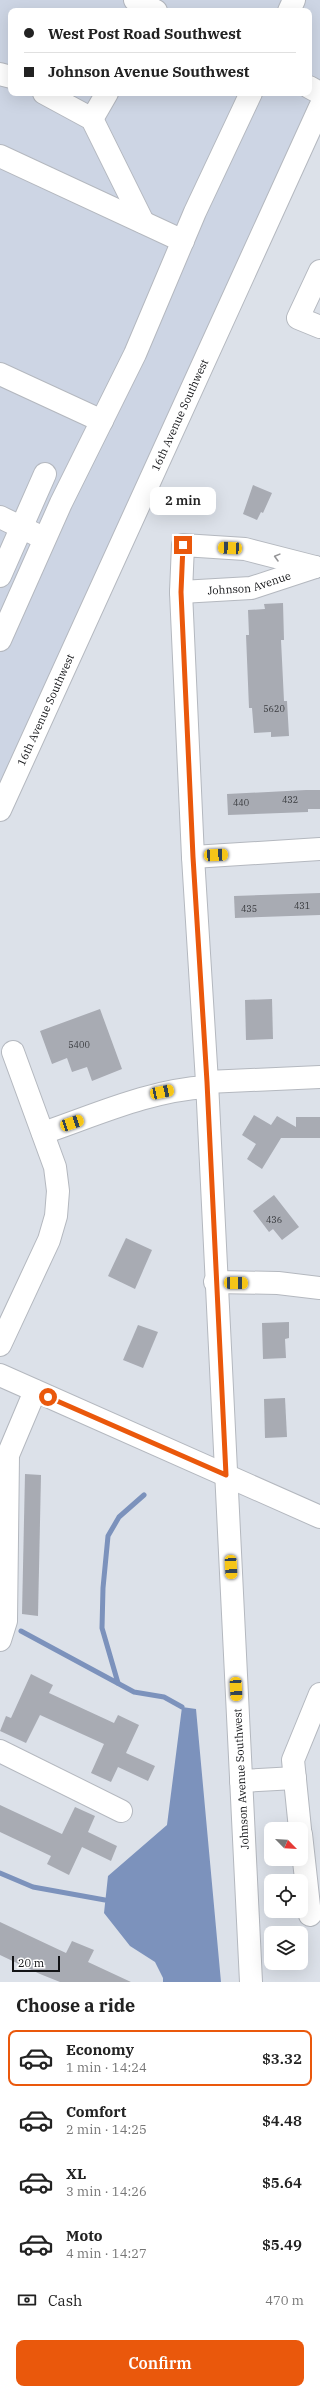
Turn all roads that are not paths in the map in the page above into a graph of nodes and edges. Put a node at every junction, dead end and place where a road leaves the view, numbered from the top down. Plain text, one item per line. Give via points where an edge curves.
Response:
1 (134, 0) edge
2 (150, 8) edge
3 (50, 96) edge
4 (105, 96) edge
5 (250, 96) edge
6 (320, 107) edge
7 (92, 119) junction
8 (0, 156) edge
9 (143, 222) junction
10 (183, 241) junction
11 (319, 275) edge
12 (320, 327) edge
13 (0, 374) edge
14 (102, 421) junction
15 (46, 474) dead end
16 (0, 517) edge
17 (22, 528) junction
18 (45, 539) junction
19 (183, 545) joint
20 (318, 572) edge
21 (0, 576) edge
22 (181, 592) junction
23 (0, 640) edge
24 (0, 810) edge
25 (320, 849) edge
26 (193, 857) junction
27 (13, 1052) dead end
28 (320, 1077) edge
29 (207, 1084) junction
30 (43, 1133) junction
31 (215, 1282) junction
32 (320, 1288) edge
33 (2, 1336) edge
34 (0, 1375) edge
35 (35, 1391) junction
36 (226, 1475) junction
37 (320, 1517) edge
38 (0, 1640) edge
39 (320, 1694) edge
40 (0, 1751) edge
41 (295, 1778) junction
42 (241, 1781) junction
43 (121, 1811) dead end
44 (299, 1822) edge
45 (305, 1866) edge
46 (310, 1915) dead end
47 (250, 1982) edge

1 - 2 street
3 - 7 street
4 - 7 street
5 - 10 street
6 - 24 street, 16th Avenue Southwest
7 - 9 street
8 - 9 street
9 - 10 street
10 - 14 street via 135,354
11 - 12 street via 298,318
13 - 14 street
14 - 18 street
15 - 17 street
16 - 17 street
17 - 18 street
17 - 21 street
18 - 23 street
20 -> 19 street, Johnson Avenue via 245,549
19 - 22 street, Johnson Avenue Southwest
20 - 22 street, Johnson Avenue via 251,588
22 - 26 street, Johnson Avenue Southwest
25 - 26 street
26 - 29 street, Johnson Avenue Southwest
27 - 30 street
28 - 29 street
29 - 30 street via 162,1092
29 - 31 street, Johnson Avenue Southwest
30 - 33 street via 55,1167 58,1191 56,1216 49,1240
31 - 32 street via 278,1283
31 - 36 street, Johnson Avenue Southwest
34 - 35 street
35 - 36 street
35 - 38 street via 8,1455 6,1621
36 - 37 street
36 - 42 street, Johnson Avenue Southwest
39 - 41 street via 293,1760
40 - 43 street
41 - 42 street
41 - 44 street
42 - 47 street, Johnson Avenue Southwest
45 - 46 street

